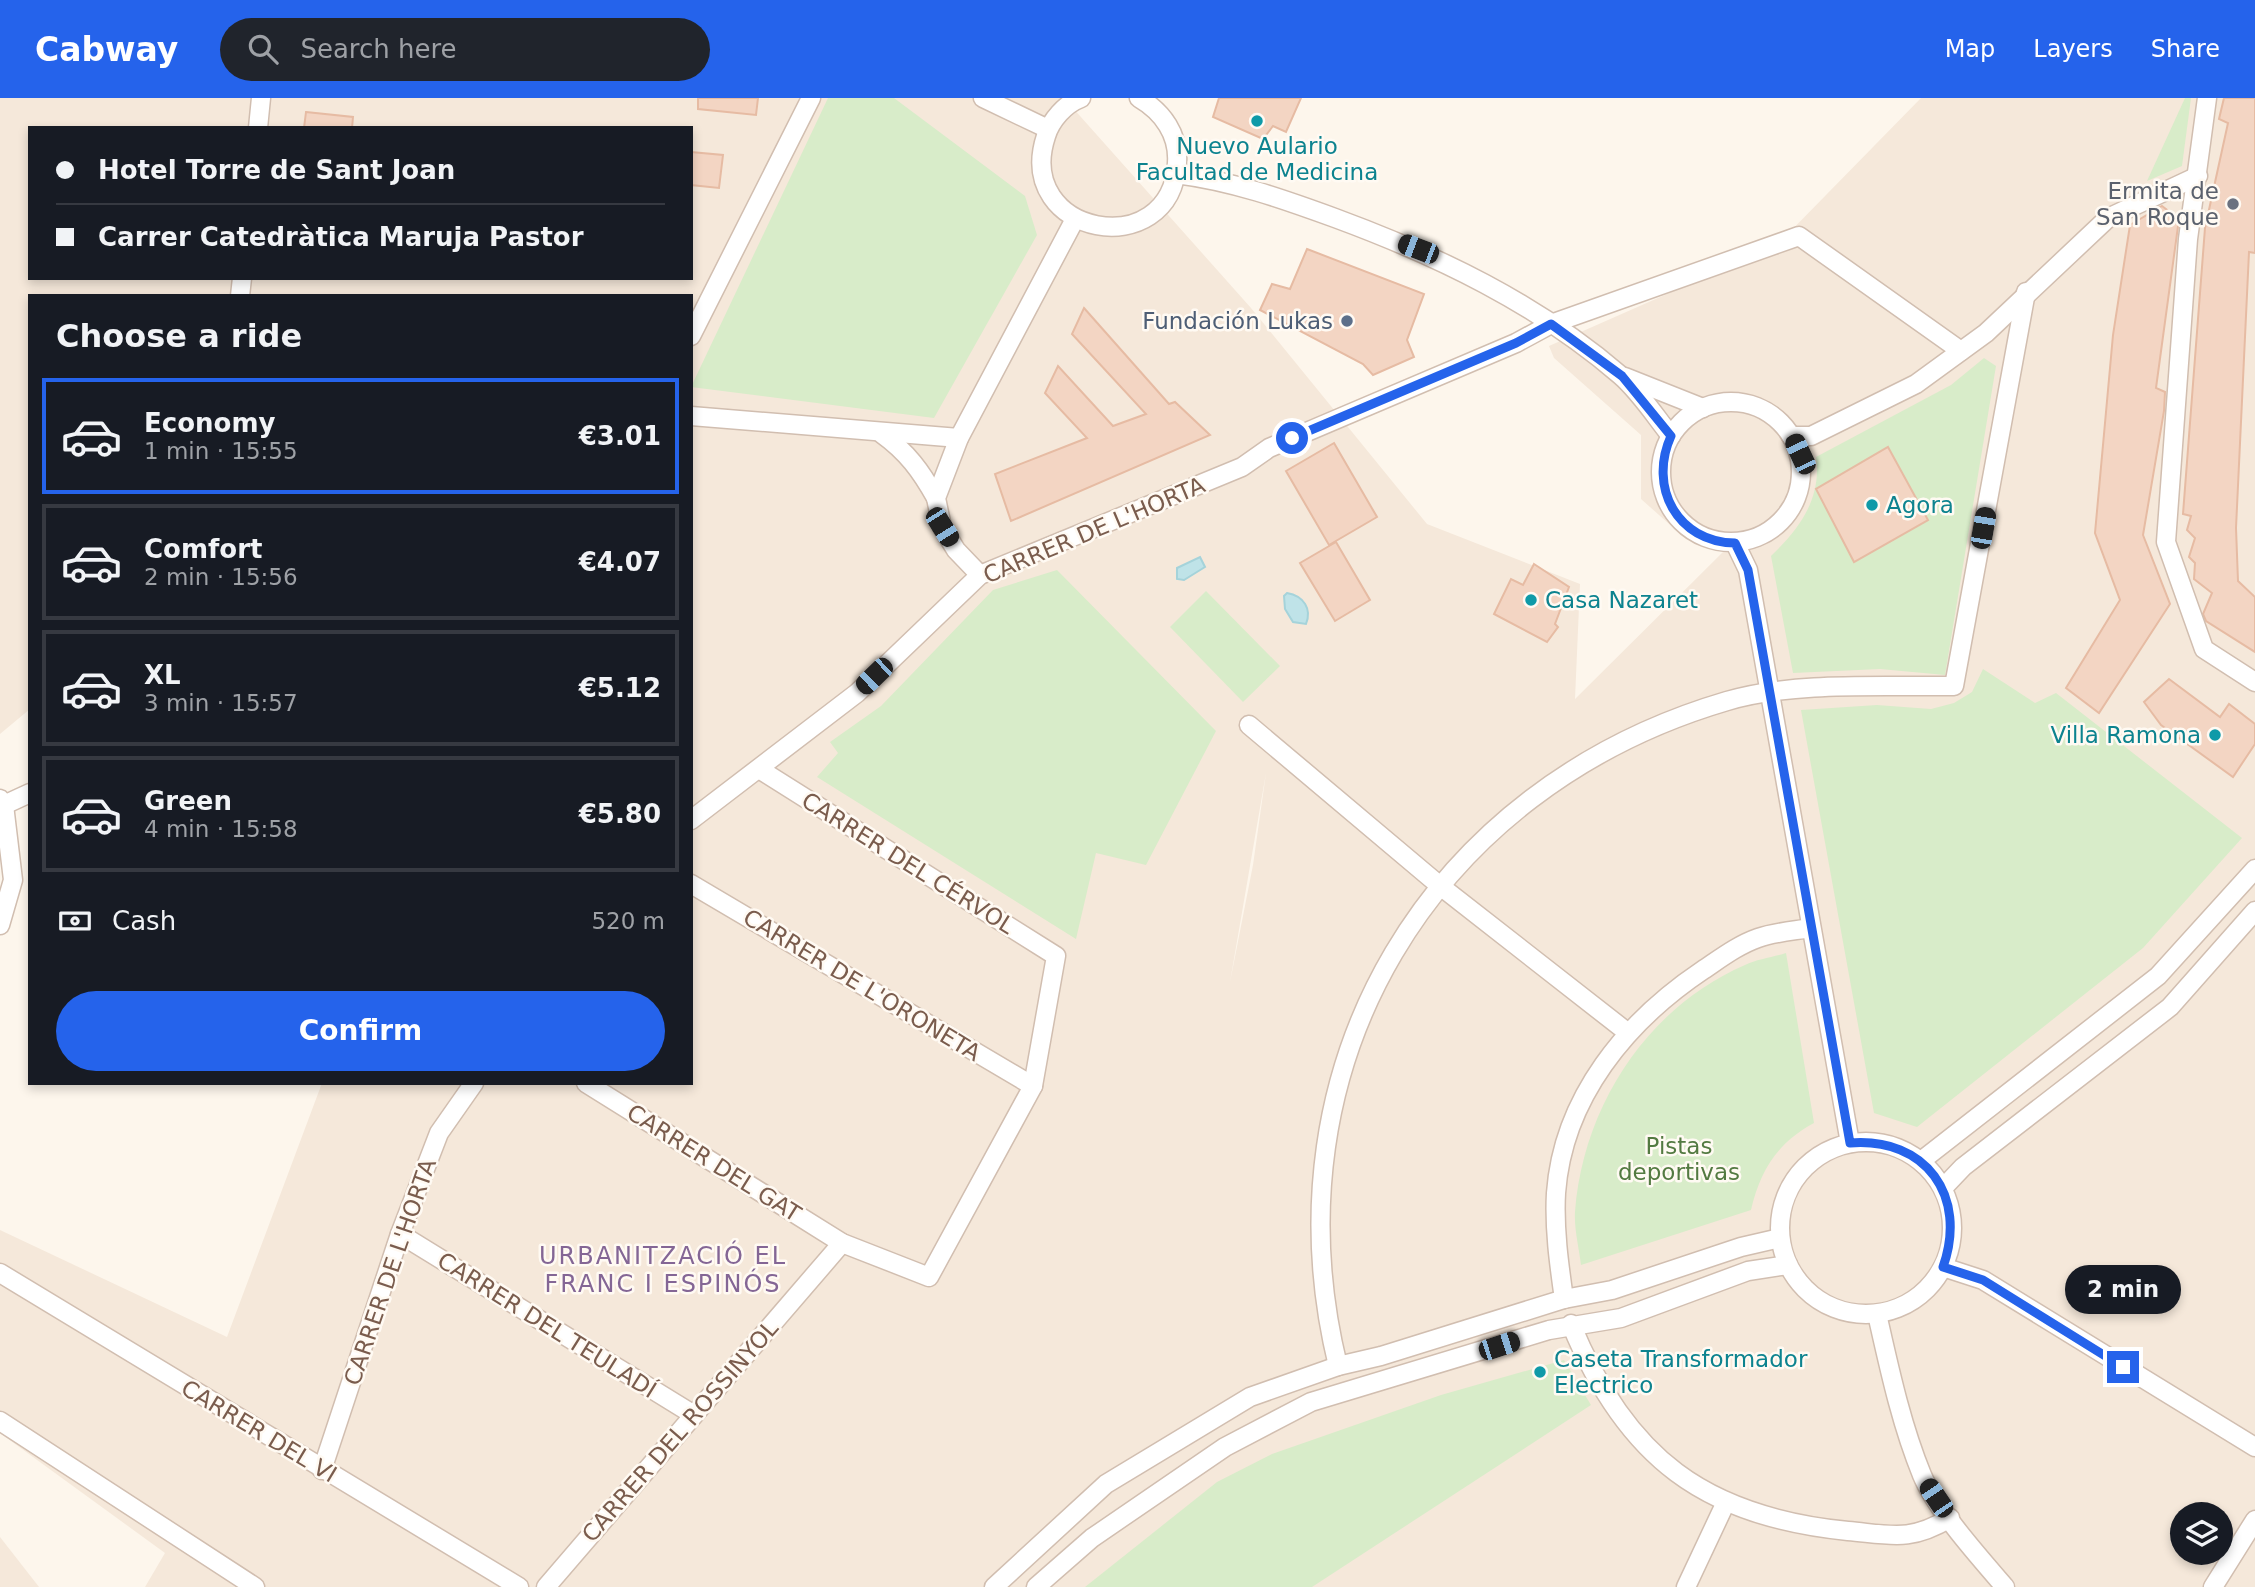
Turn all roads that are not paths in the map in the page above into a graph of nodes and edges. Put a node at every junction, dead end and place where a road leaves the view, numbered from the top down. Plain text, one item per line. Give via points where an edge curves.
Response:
1 (261, 98) edge
2 (811, 98) edge
3 (983, 98) edge
4 (1080, 98) edge
5 (1139, 98) edge
6 (2207, 98) edge
7 (258, 126) edge
8 (1048, 129) junction
9 (1176, 174) junction
10 (2198, 176) junction
11 (1075, 219) junction
12 (2026, 292) junction
13 (1551, 324) junction
14 (693, 332) edge
15 (1961, 351) junction
16 (1622, 376) junction
17 (1703, 408) junction
18 (693, 416) edge
19 (882, 434) junction
20 (1671, 436) junction
21 (1791, 436) junction
22 (1811, 436) junction
23 (959, 438) junction
24 (1800, 454) junction
25 (936, 498) junction
26 (1754, 537) junction
27 (1735, 543) junction
28 (1748, 570) junction
29 (980, 575) junction
30 (2255, 682) edge
31 (1768, 691) junction
32 (1248, 725) dead end
33 (759, 769) junction
34 (28, 794) edge
35 (2, 802) edge
36 (693, 818) edge
37 (2255, 869) edge
38 (693, 885) edge
39 (1439, 885) junction
40 (2255, 911) edge
41 (0, 925) edge
42 (1811, 928) junction
43 (1627, 1032) junction
44 (473, 1085) edge
45 (589, 1085) edge
46 (1033, 1086) junction
47 (1850, 1143) junction
48 (1921, 1161) junction
49 (1943, 1188) junction
50 (400, 1234) junction
51 (1780, 1238) junction
52 (842, 1244) junction
53 (1788, 1265) junction
54 (1943, 1267) junction
55 (0, 1273) edge
56 (1564, 1299) junction
57 (1877, 1314) junction
58 (1571, 1325) junction
59 (1338, 1366) junction
60 (694, 1415) junction
61 (0, 1421) edge
62 (2255, 1447) edge
63 (322, 1470) junction
64 (1726, 1502) junction
65 (1950, 1518) junction
66 (2255, 1520) edge
67 (255, 1587) edge
68 (519, 1587) edge
69 (546, 1587) edge
70 (994, 1587) edge
71 (1036, 1587) edge
72 (1686, 1587) edge
73 (2005, 1587) edge
74 (2213, 1587) edge

1 - 7 street
2 - 14 street
3 - 8 street
4 - 8 street via 1059,113
5 - 9 street via 1164,118 1173,136
6 - 10 street
8 - 11 street via 1041,149 1042,170 1048,190
9 - 11 street via 1168,195 1134,224 1095,227
9 - 13 street via 1267,193 1418,249
10 - 12 street via 2108,218
10 - 30 street via 2188,239 2166,542 2204,649
11 - 23 street
12 - 15 street
12 - 31 street via 1954,686
13 - 15 street, CARRER DE L'HORTA via 1800,236
13 - 16 street
13 - 29 street, CARRER DE L'HORTA via 1269,448 1242,467
15 - 22 street via 1916,384
16 - 17 street
16 - 20 street
17 - 20 street via 1685,419
17 - 21 street via 1724,402 1746,404 1767,412
18 - 19 street
19 - 23 street
19 - 25 street via 904,450
20 - 27 street via 1661,472 1673,512 1705,538
21 - 22 street
21 - 24 street
22 - 24 street
23 - 25 street
24 - 26 street via 1801,485 1794,504 1782,521
25 - 29 street via 942,527
26 - 27 street
26 - 28 street
27 - 28 street
28 - 31 street
29 - 33 street, CARRER DE L'HORTA via 857,693
31 - 39 street via 1656,726 1580,762 1514,811
31 - 42 street
32 - 39 street
33 - 36 street, CARRER DE L'HORTA
33 - 46 street, CARRER DEL CÉRVOL via 1056,956
34 - 35 street
35 - 41 street via 13,880
37 - 48 street via 2158,976
38 - 46 street, CARRER DE L'ORONETA
39 - 43 street
39 - 59 street via 1401,939 1368,999 1329,1121 1319,1223 1327,1316
40 - 49 street via 2171,1007 1963,1167
42 - 43 street via 1758,938 1733,949 1678,986
42 - 47 street
43 - 56 street via 1583,1099 1564,1147 1556,1243
44 - 50 street, CARRER DE L'HORTA via 439,1133
45 - 52 street, CARRER DEL GAT
46 - 52 street, CARRER DEL GAT via 929,1278
47 - 48 street via 1888,1144
47 - 51 street via 1829,1149 1796,1177 1783,1206
48 - 49 street
49 - 54 street via 1952,1228
50 - 60 street, CARRER DEL TEULADÍ
50 - 63 street, CARRER DE L'HORTA
51 - 53 street
51 - 56 street via 1612,1290
52 - 60 street, CARRER DEL ROSSINYOL
53 - 57 street via 1803,1287 1825,1305 1851,1314
53 - 58 street via 1748,1271 1621,1318
54 - 57 street via 1927,1290 1905,1306
54 - 62 street via 1983,1280
55 - 63 street, CARRER DEL VI
56 - 59 street
57 - 65 street via 1922,1477
58 - 64 street via 1590,1369 1625,1421 1692,1486
58 - 71 street via 1311,1402 1225,1447 1092,1538
59 - 70 street via 1250,1397 1106,1484
60 - 69 street, CARRER DEL ROSSINYOL
61 - 67 street
63 - 68 street, CARRER DEL VI
64 - 65 street via 1756,1515 1810,1527 1888,1536 1927,1532
64 - 72 street
65 - 73 street
66 - 74 street

